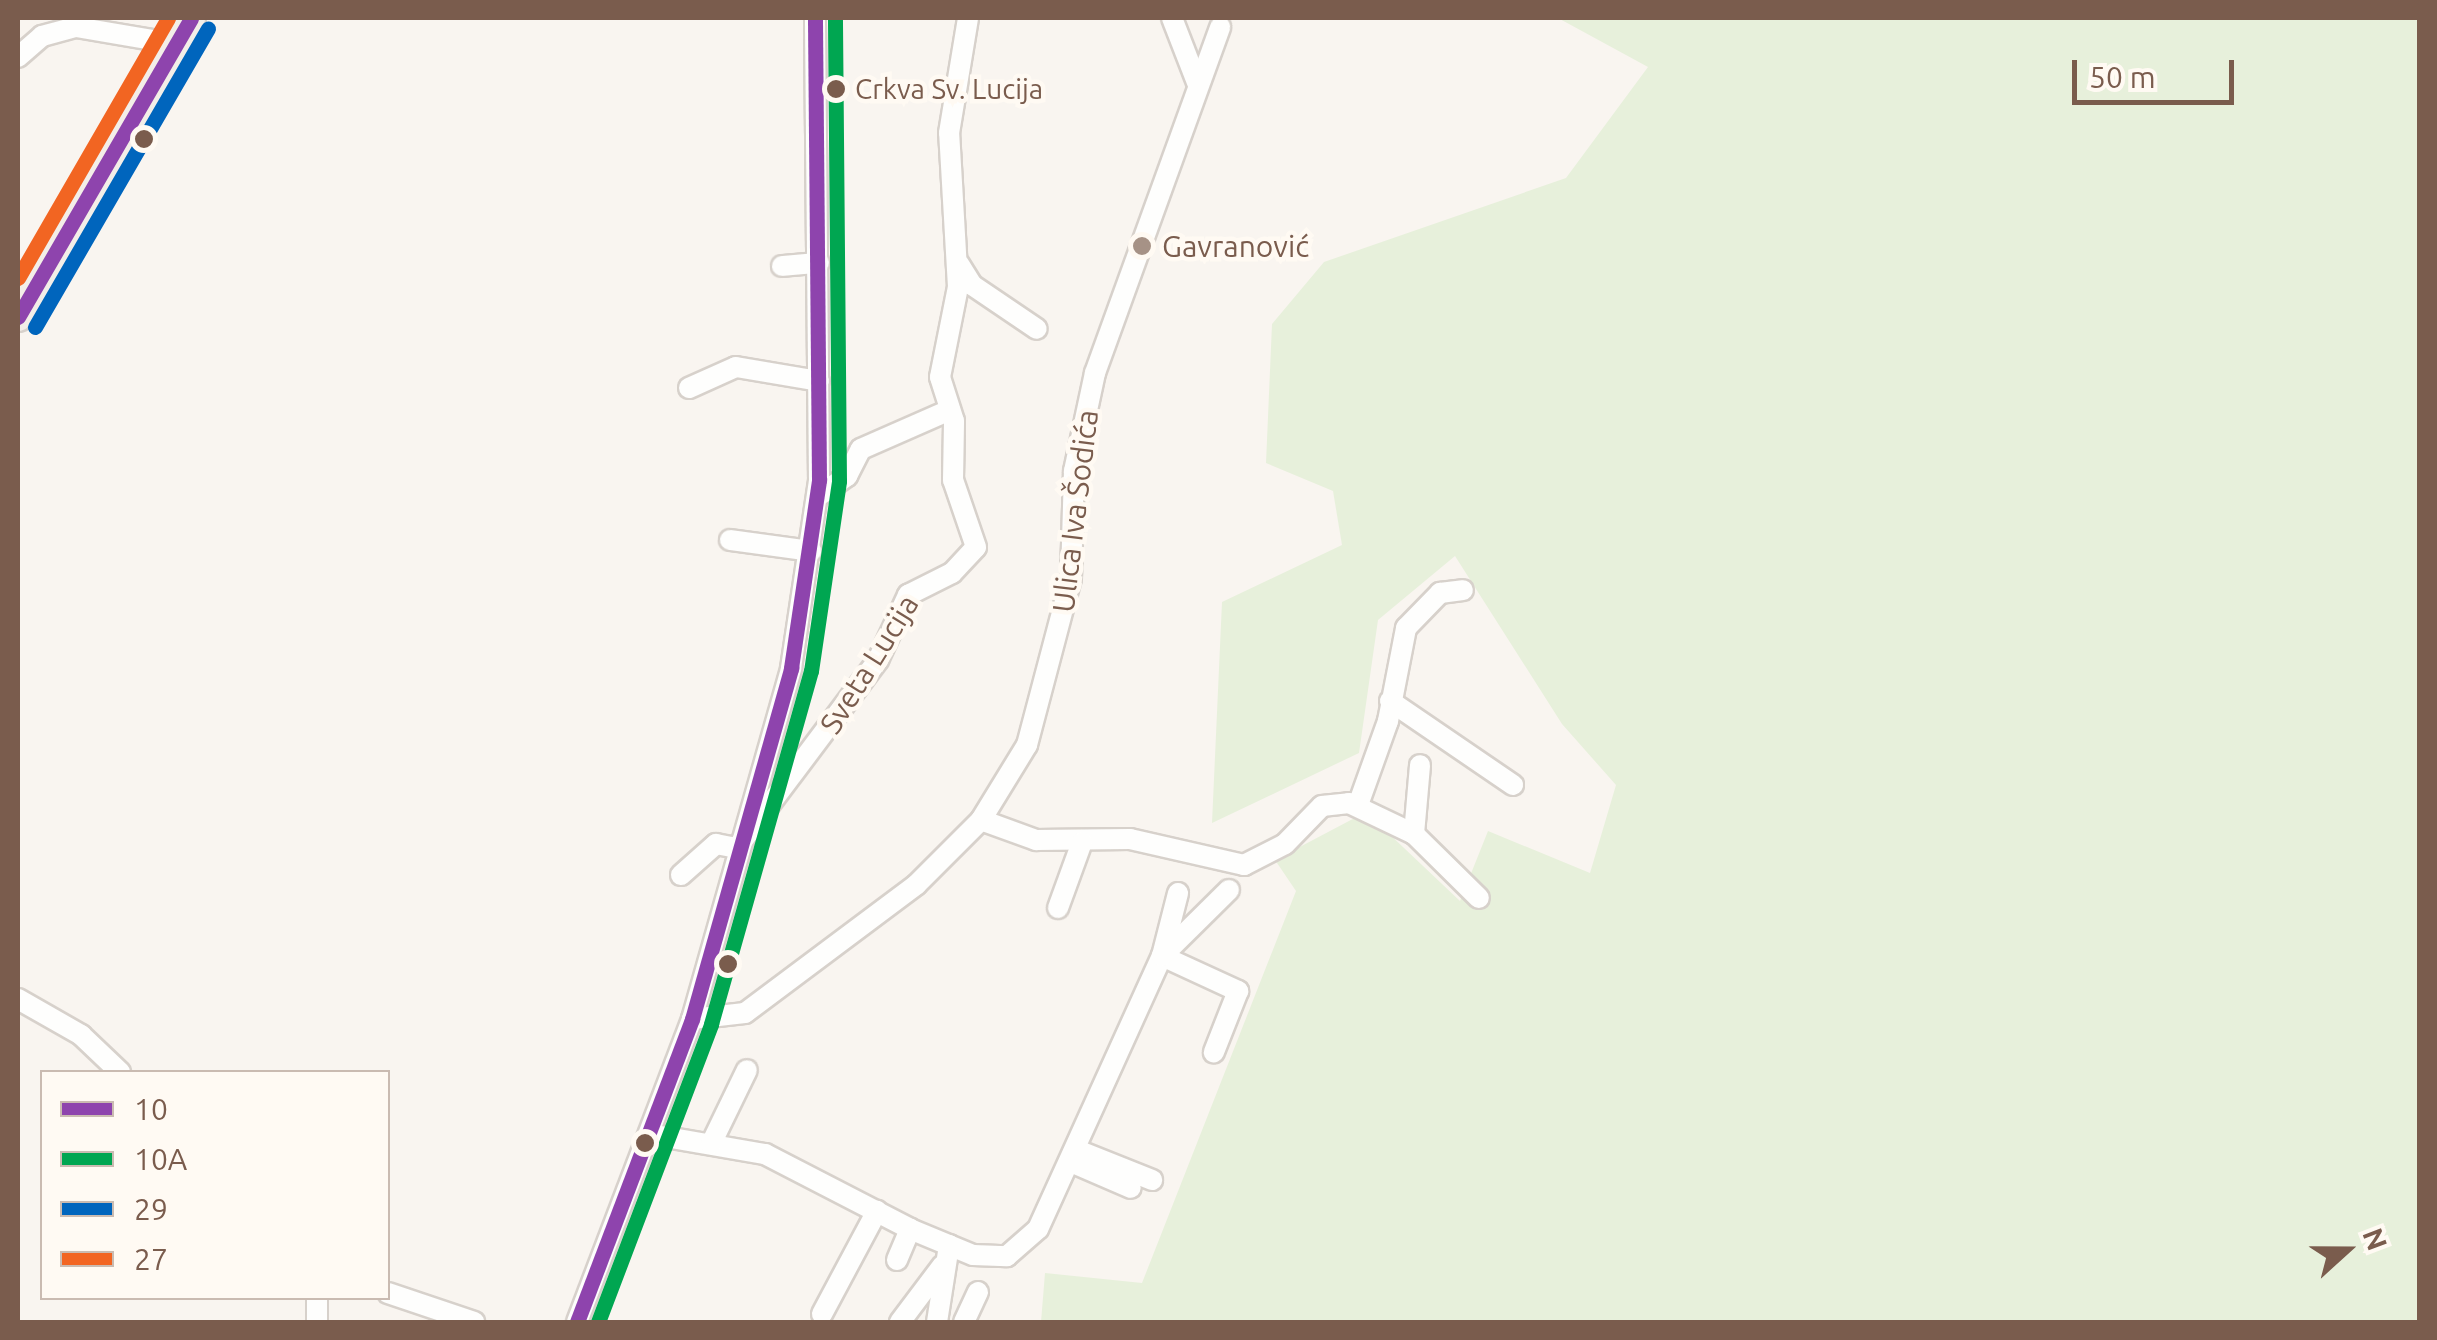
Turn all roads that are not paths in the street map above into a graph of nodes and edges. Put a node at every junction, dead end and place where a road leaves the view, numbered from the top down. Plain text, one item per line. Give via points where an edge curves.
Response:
1 (191, 18) edge
2 (815, 18) edge
3 (968, 18) edge
4 (1172, 18) edge
5 (1220, 27) dead end
6 (176, 44) junction
7 (18, 56) edge
8 (1198, 85) junction
9 (819, 263) junction
10 (959, 264) junction
11 (782, 266) dead end
12 (18, 317) edge
13 (1037, 329) dead end
14 (819, 380) junction
15 (689, 388) dead end
16 (950, 410) junction
17 (818, 497) junction
18 (730, 540) dead end
19 (811, 551) junction
20 (1463, 590) dead end
21 (1390, 700) junction
22 (1420, 765) dead end
23 (1514, 785) dead end
24 (1358, 805) junction
25 (980, 820) junction
26 (1414, 834) junction
27 (1082, 842) junction
28 (738, 848) junction
29 (681, 875) dead end
30 (1228, 890) dead end
31 (1178, 893) dead end
32 (1478, 898) dead end
33 (1058, 908) dead end
34 (1162, 956) junction
35 (18, 999) edge
36 (692, 1018) junction
37 (1214, 1052) dead end
38 (118, 1070) edge
39 (747, 1070) dead end
40 (650, 1134) junction
41 (711, 1144) junction
42 (1074, 1156) junction
43 (1152, 1180) dead end
44 (1131, 1188) dead end
45 (877, 1210) junction
46 (910, 1229) junction
47 (946, 1255) junction
48 (897, 1260) dead end
49 (978, 1292) dead end
50 (390, 1294) edge
51 (822, 1314) dead end
52 (474, 1322) edge
53 (577, 1322) edge
54 (900, 1322) edge
55 (937, 1322) edge
56 (964, 1322) edge

1 - 6 main road
2 - 9 street, Sveta Lucija
3 - 10 street, Sveta Lucija via 949,134
4 - 8 street
5 - 8 street, Ulica Iva Šodića
6 - 7 street via 76,27 42,36
6 - 12 main road
8 - 25 street, Ulica Iva Šodića via 1095,373 1074,470 1070,578 1038,715
9 - 11 street
9 - 14 street, Sveta Lucija
10 - 13 street via 972,285
10 - 16 street, Sveta Lucija via 940,377
14 - 15 street via 736,367
14 - 17 street, Sveta Lucija
16 - 17 street via 861,449 847,476
16 - 28 street, Sveta Lucija via 953,480 976,547 952,574 908,595 878,660
17 - 19 street, Sveta Lucija
18 - 19 street
19 - 28 street, Sveta Lucija via 791,668
20 - 21 street via 1440,592 1406,628
21 - 23 street
21 - 24 street
22 - 26 street
24 - 26 street
24 - 27 street via 1322,806 1285,844 1244,865 1130,839
25 - 27 street via 1036,840
25 - 36 street, Ulica Iva Šodića via 916,885 745,1013
26 - 32 street
27 - 33 street
28 - 29 street via 716,844
28 - 36 street, Sveta Lucija
30 - 34 street
31 - 34 street
34 - 37 street via 1238,990
34 - 42 street
35 - 38 street via 81,1035
36 - 40 street, Sveta Lucija
39 - 41 street
40 - 41 street
40 - 53 street, Sveta Lucija
41 - 45 street via 765,1154
42 - 43 street
42 - 44 street
42 - 47 street via 1025,1246 992,1259
45 - 46 street
45 - 51 street
46 - 47 street
46 - 48 street
47 - 54 street
47 - 55 street
49 - 56 street
50 - 52 street

